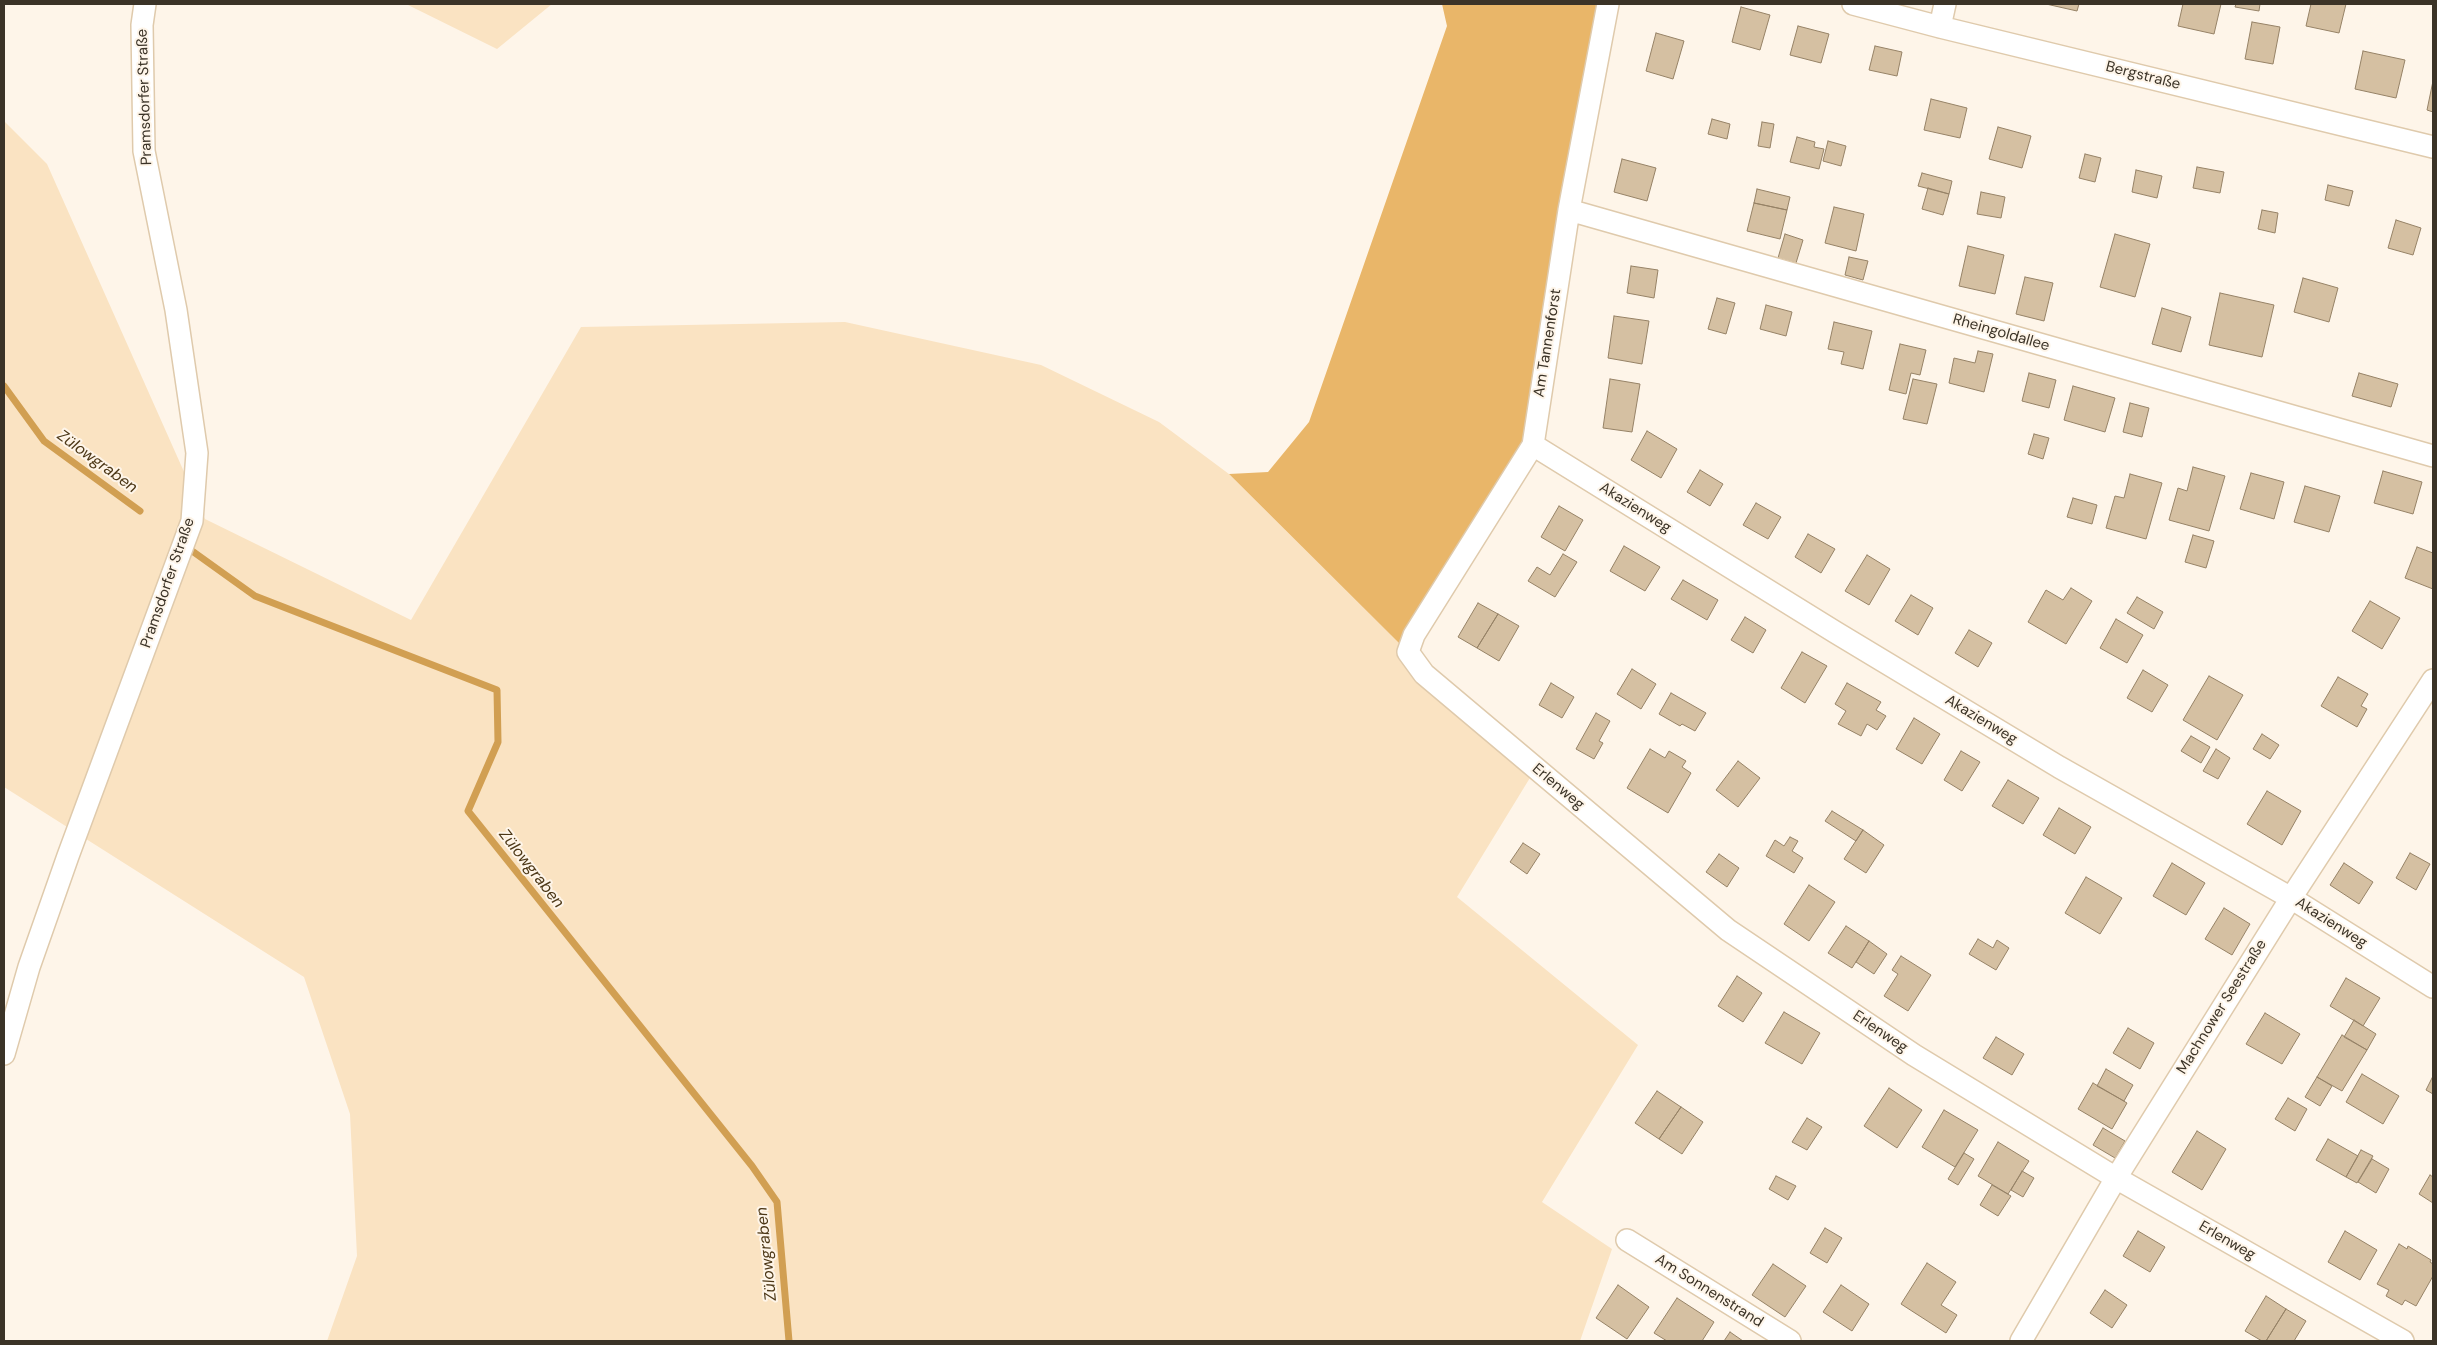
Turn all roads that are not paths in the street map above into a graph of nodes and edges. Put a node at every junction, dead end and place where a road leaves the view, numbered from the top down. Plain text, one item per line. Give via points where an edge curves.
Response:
1 (145, 4) edge
2 (1608, 4) edge
3 (1853, 4) edge
4 (1945, 4) edge
5 (1940, 27) junction
6 (2433, 147) edge
7 (1569, 210) junction
8 (1533, 444) junction
9 (2433, 456) edge
10 (1408, 652) joint
11 (2433, 681) edge
12 (2291, 898) junction
13 (2433, 987) edge
14 (4, 1054) edge
15 (2116, 1178) junction
16 (1627, 1240) dead end
17 (1790, 1341) edge
18 (2021, 1341) edge
19 (2403, 1341) edge

1 - 14 street, Pramsdorfer Straße via 142,25 144,151 176,310 197,453 192,521 68,856 29,967
2 - 7 street, Am Tannenforst
3 - 5 street, Bergstraße
4 - 5 street
5 - 6 street, Bergstraße
7 - 8 street, Am Tannenforst
7 - 9 street, Rheingoldallee
8 - 10 street, Am Tannenforst via 1414,635
8 - 12 street, Akazienweg via 2058,767
10 - 15 street, Erlenweg via 1424,674 1728,930 1914,1055
11 - 12 street, Machnower Seestraße
12 - 13 street, Akazienweg
12 - 15 street, Machnower Seestraße
15 - 18 street, Machnower Seestraße
15 - 19 street, Erlenweg
16 - 17 street, Am Sonnenstrand

